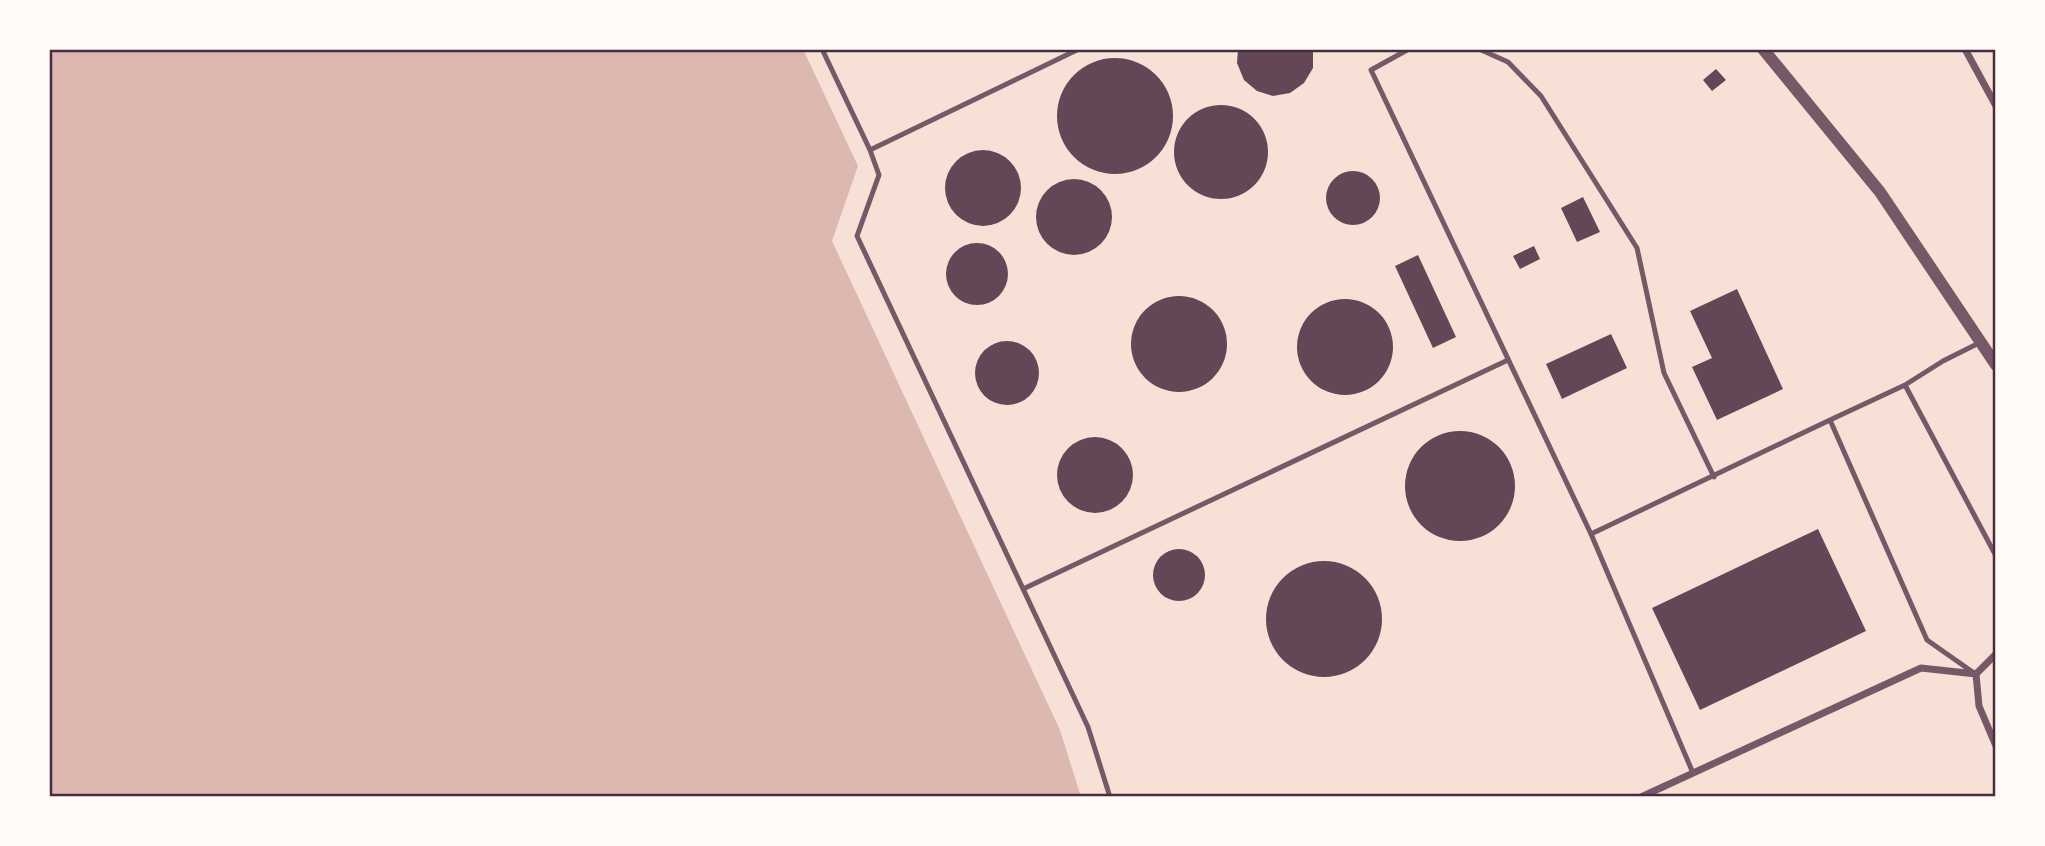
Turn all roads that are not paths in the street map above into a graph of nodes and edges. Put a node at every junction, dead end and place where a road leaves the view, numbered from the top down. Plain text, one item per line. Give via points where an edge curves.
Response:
1 (822, 49) edge
2 (1079, 49) edge
3 (1409, 49) edge
4 (1479, 49) edge
5 (1763, 49) edge
6 (1965, 49) edge
7 (1996, 106) edge
8 (870, 150) junction
9 (1981, 341) junction
10 (1508, 360) junction
11 (1996, 365) edge
12 (1905, 385) junction
13 (1830, 420) junction
14 (1714, 477) junction
15 (1591, 534) junction
16 (1996, 556) edge
17 (1023, 589) junction
18 (1996, 654) edge
19 (1976, 674) junction
20 (1996, 746) edge
21 (1693, 773) junction
22 (1111, 797) edge
23 (1642, 797) edge

1 - 8 lane
2 - 8 lane
3 - 10 lane via 1371,70
4 - 14 lane via 1508,62 1541,96 1637,248 1664,373
5 - 9 street via 1880,192
6 - 7 street
8 - 17 lane via 879,176 857,236
9 - 11 street
9 - 12 lane
10 - 15 lane
10 - 17 lane
12 - 13 lane
12 - 16 lane
13 - 14 lane
13 - 19 lane via 1927,640
14 - 15 lane
15 - 21 lane
17 - 22 lane via 1088,727
18 - 19 street
19 - 20 street via 1979,706
19 - 21 street via 1920,668
21 - 23 street

